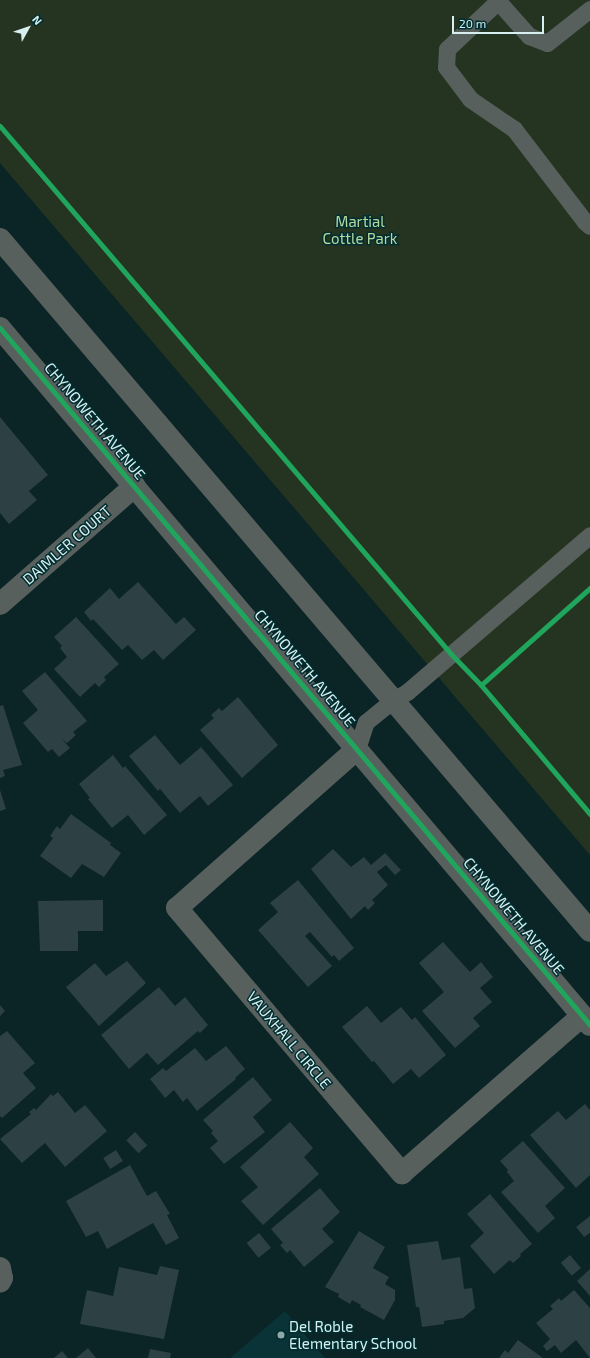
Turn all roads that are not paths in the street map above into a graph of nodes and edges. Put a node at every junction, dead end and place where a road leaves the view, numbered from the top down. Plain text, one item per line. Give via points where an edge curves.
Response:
1 (497, 1) edge
2 (590, 10) edge
3 (590, 226) edge
4 (0, 239) edge
5 (0, 328) edge
6 (135, 486) junction
7 (590, 535) edge
8 (0, 604) edge
9 (393, 700) junction
10 (357, 749) junction
11 (590, 931) edge
12 (586, 1020) edge
13 (0, 1268) edge
14 (0, 1282) edge

1 - 2 lane via 529,36 547,43
1 - 3 lane via 447,49 446,67 470,99 514,129
4 - 9 street
5 - 6 street, CHYNOWETH AVENUE
6 - 8 street, DAIMLER COURT
6 - 10 street, CHYNOWETH AVENUE
7 - 9 lane via 407,692
9 - 10 lane via 366,722
9 - 11 street
10 - 12 street, CHYNOWETH AVENUE
10 - 12 street, VAUXHALL CIRCLE via 177,908 182,914 402,1172
13 - 14 street

